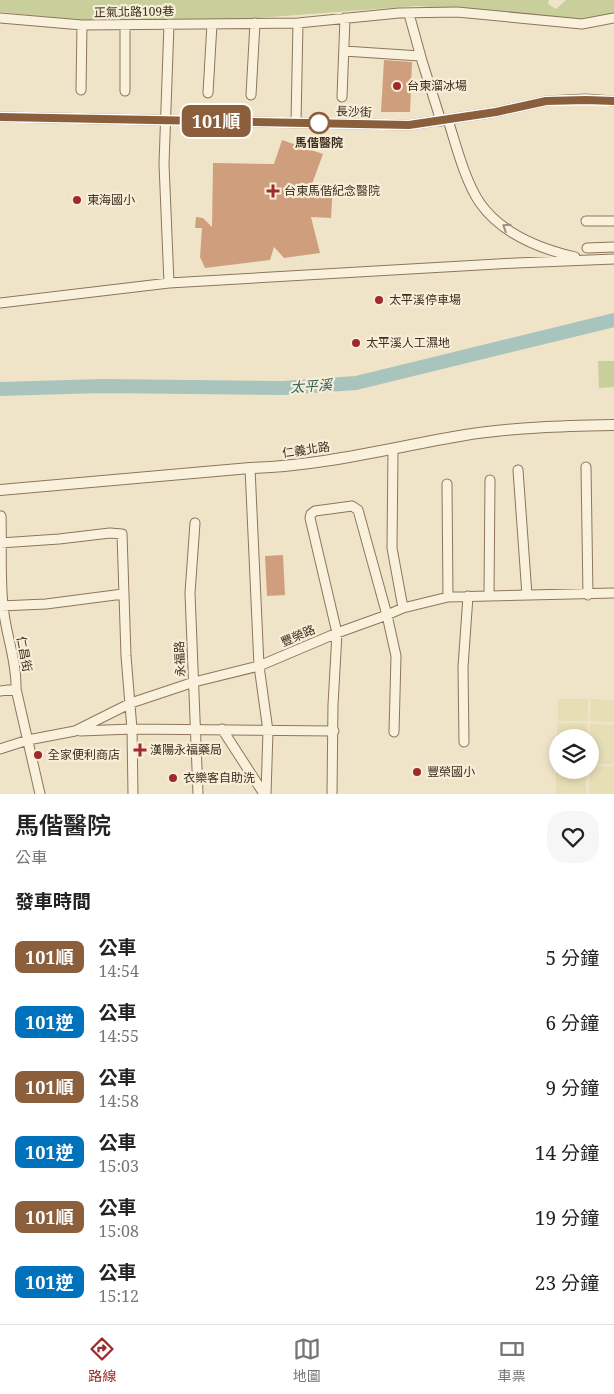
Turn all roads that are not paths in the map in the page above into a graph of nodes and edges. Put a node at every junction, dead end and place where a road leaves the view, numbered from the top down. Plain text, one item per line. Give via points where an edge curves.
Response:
1 (409, 14) junction
2 (0, 18) edge
3 (345, 18) junction
4 (614, 18) edge
5 (255, 23) junction
6 (298, 23) junction
7 (169, 24) junction
8 (212, 24) junction
9 (82, 25) junction
10 (125, 25) junction
11 (344, 51) junction
12 (420, 56) junction
13 (81, 90) dead end
14 (125, 91) dead end
15 (208, 93) dead end
16 (251, 95) dead end
17 (342, 97) dead end
18 (614, 101) edge
19 (0, 117) edge
20 (164, 120) junction
21 (444, 120) junction
22 (296, 122) junction
23 (614, 220) edge
24 (586, 221) dead end
25 (614, 247) edge
26 (586, 248) dead end
27 (614, 259) edge
28 (588, 260) junction
29 (170, 283) junction
30 (0, 303) edge
31 (614, 425) edge
32 (393, 450) junction
33 (586, 467) dead end
34 (250, 468) junction
35 (518, 470) dead end
36 (490, 480) dead end
37 (447, 484) dead end
38 (0, 490) edge
39 (1, 516) edge
40 (196, 523) dead end
41 (1, 543) edge
42 (614, 593) edge
43 (122, 594) junction
44 (588, 594) junction
45 (489, 595) junction
46 (527, 595) junction
47 (468, 596) junction
48 (448, 597) junction
49 (1, 606) edge
50 (403, 608) junction
51 (388, 615) junction
52 (337, 633) junction
53 (260, 666) junction
54 (194, 682) junction
55 (16, 689) junction
56 (0, 692) edge
57 (131, 703) junction
58 (132, 729) junction
59 (222, 729) junction
60 (195, 730) junction
61 (75, 731) junction
62 (268, 731) junction
63 (334, 731) junction
64 (394, 732) dead end
65 (28, 740) junction
66 (464, 742) dead end
67 (0, 749) edge
68 (40, 794) edge
69 (133, 794) edge
70 (198, 794) edge
71 (265, 794) edge
72 (332, 794) edge

1 - 3 street, 正氣北路109巷
1 - 4 street, 正氣北路109巷 via 458,12 582,24
1 - 12 street
2 - 9 street, 正氣北路109巷
3 - 6 street, 正氣北路109巷
3 - 11 street
5 - 6 street, 正氣北路109巷
5 - 8 street, 正氣北路109巷
5 - 16 street
6 - 22 street
7 - 8 street, 正氣北路109巷
7 - 10 street, 正氣北路109巷
7 - 20 street
8 - 15 street
9 - 10 street, 正氣北路109巷
9 - 13 street
10 - 14 street
11 - 12 street
11 - 17 street
12 - 21 street
18 - 21 street, 長沙街 via 546,101
19 - 20 street, 長沙街
20 - 22 street, 長沙街
20 - 29 street
21 - 22 street, 長沙街 via 409,125
28 -> 21 street via 536,246 500,224 476,197
23 - 24 street
25 - 26 street
27 - 28 street
28 - 29 street
29 - 30 street
31 - 32 street, 仁義北路 via 503,430
32 - 34 street, 仁義北路 via 283,467
32 - 50 street via 392,548
33 - 44 street
34 - 38 street, 仁義北路
34 - 53 street
35 - 46 street
36 - 45 street
37 - 48 street
39 - 41 street, 仁昌街
40 - 54 street, 永福路 via 190,593
41 - 43 street via 122,534
41 - 49 street, 仁昌街
42 - 44 street, 豐榮路
43 - 49 street
43 - 57 street
44 - 46 street, 豐榮路
45 - 46 street, 豐榮路
45 - 47 street, 豐榮路
47 - 48 street, 豐榮路
47 - 66 street via 463,667
48 - 50 street, 豐榮路
49 - 55 street, 仁昌街 via 16,674
50 - 51 street, 豐榮路
51 - 52 street, 豐榮路
51 - 52 street via 358,510 352,506 315,511 310,518
51 - 64 street via 396,656
52 - 53 street, 豐榮路
52 - 63 street
53 - 54 street, 豐榮路
53 - 62 street
54 - 57 street, 豐榮路
54 - 60 street, 永福路
55 - 56 street
55 - 65 street, 仁昌街
57 - 58 street
57 - 61 street, 豐榮路
58 - 60 street
58 - 61 street
58 - 69 street
59 - 60 street
59 - 62 street
59 - 71 street
60 - 70 street, 永福路
61 - 65 street, 豐榮路
62 - 63 street
62 - 71 street
63 - 72 street
65 - 67 street, 豐榮路
65 - 68 street, 仁昌街

